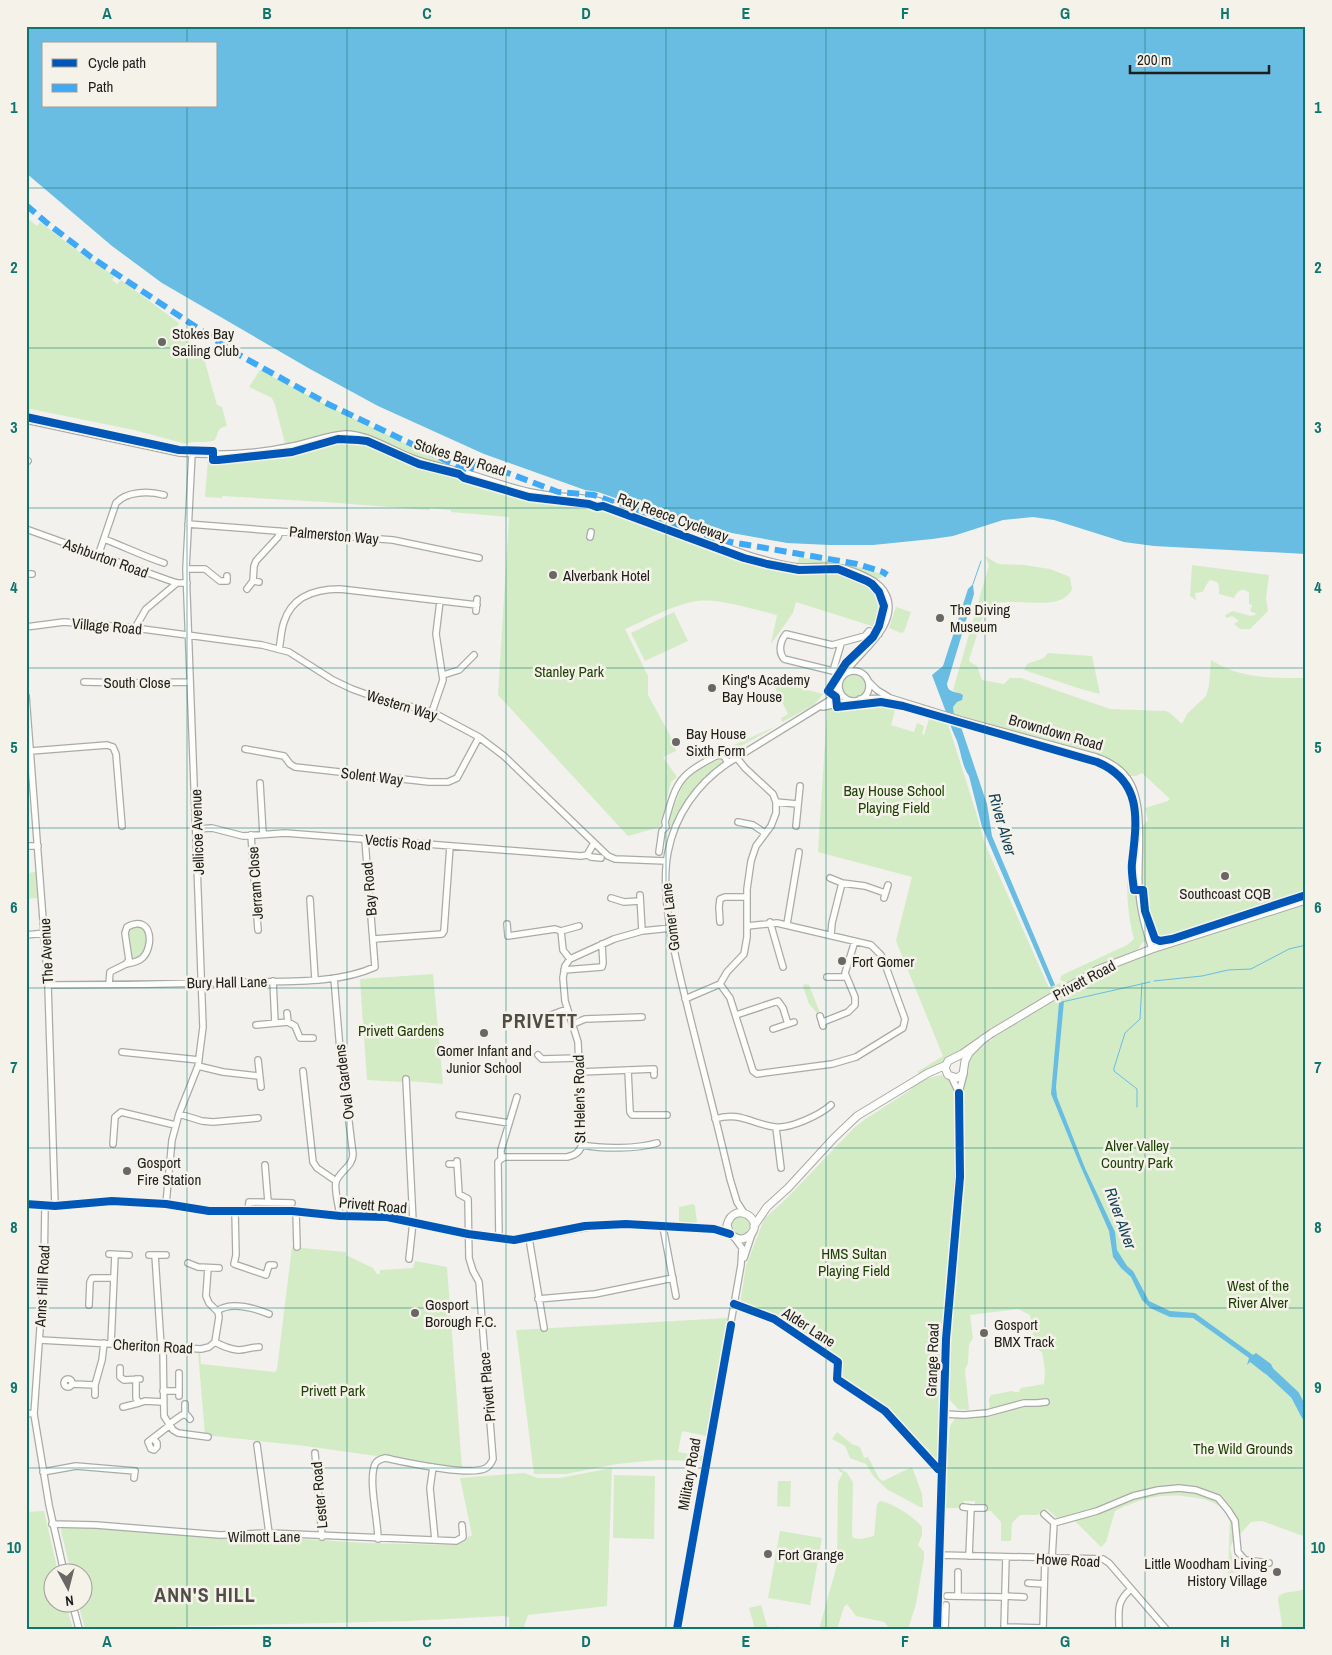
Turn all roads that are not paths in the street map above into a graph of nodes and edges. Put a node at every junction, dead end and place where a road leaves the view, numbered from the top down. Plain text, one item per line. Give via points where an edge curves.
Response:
1 (26, 420) edge
2 (192, 454) junction
3 (164, 495) dead end
4 (188, 524) junction
5 (26, 529) edge
6 (280, 531) junction
7 (104, 539) junction
8 (98, 556) junction
9 (479, 558) dead end
10 (164, 563) dead end
11 (186, 569) junction
12 (226, 576) dead end
13 (177, 583) junction
14 (187, 583) junction
15 (247, 589) dead end
16 (440, 601) junction
17 (477, 605) dead end
18 (26, 627) edge
19 (135, 628) junction
20 (189, 634) junction
21 (879, 634) junction
22 (841, 644) junction
23 (279, 649) junction
24 (861, 654) junction
25 (463, 656) dead end
26 (845, 673) junction
27 (864, 674) junction
28 (443, 675) junction
29 (84, 682) dead end
30 (190, 682) junction
31 (869, 682) junction
32 (839, 684) junction
33 (26, 696) edge
34 (890, 698) junction
35 (860, 699) junction
36 (852, 701) junction
37 (818, 708) junction
38 (432, 712) junction
39 (479, 736) junction
40 (28, 737) edge
41 (118, 742) dead end
42 (113, 747) junction
43 (245, 749) dead end
44 (31, 750) junction
45 (737, 758) junction
46 (728, 763) junction
47 (260, 783) dead end
48 (800, 786) dead end
49 (776, 802) junction
50 (797, 804) junction
51 (738, 822) dead end
52 (122, 826) dead end
53 (796, 826) dead end
54 (666, 827) junction
55 (196, 829) junction
56 (674, 830) junction
57 (765, 833) junction
58 (263, 834) junction
59 (251, 835) junction
60 (365, 840) junction
61 (594, 843) junction
62 (26, 846) edge
63 (38, 846) junction
64 (450, 846) junction
65 (659, 852) dead end
66 (800, 852) dead end
67 (587, 855) junction
68 (601, 858) dead end
69 (666, 861) junction
70 (830, 878) dead end
71 (842, 882) junction
72 (888, 885) dead end
73 (746, 897) junction
74 (611, 898) dead end
75 (310, 899) dead end
76 (1306, 900) edge
77 (770, 922) junction
78 (720, 923) dead end
79 (507, 924) dead end
80 (787, 924) junction
81 (579, 925) dead end
82 (747, 926) junction
83 (670, 928) junction
84 (258, 930) dead end
85 (561, 931) junction
86 (642, 931) junction
87 (45, 933) junction
88 (26, 935) edge
89 (831, 935) junction
90 (374, 939) junction
91 (855, 940) junction
92 (602, 944) junction
93 (1152, 950) junction
94 (570, 959) junction
95 (126, 964) junction
96 (784, 966) dead end
97 (564, 970) junction
98 (827, 977) dead end
99 (846, 977) junction
100 (334, 978) junction
101 (315, 979) junction
102 (273, 981) junction
103 (202, 983) junction
104 (109, 984) junction
105 (720, 984) junction
106 (48, 985) junction
107 (685, 1000) junction
108 (567, 1009) junction
109 (287, 1013) dead end
110 (551, 1015) dead end
111 (736, 1016) junction
112 (822, 1021) dead end
113 (288, 1022) junction
114 (275, 1023) junction
115 (573, 1024) junction
116 (637, 1025) dead end
117 (256, 1026) dead end
118 (773, 1029) dead end
119 (313, 1038) dead end
120 (983, 1039) junction
121 (122, 1052) dead end
122 (538, 1055) dead end
123 (579, 1058) junction
124 (954, 1058) junction
125 (258, 1060) dead end
126 (198, 1063) junction
127 (946, 1065) junction
128 (964, 1069) junction
129 (628, 1070) junction
130 (303, 1071) dead end
131 (580, 1072) junction
132 (654, 1075) dead end
133 (259, 1076) junction
134 (950, 1077) junction
135 (406, 1079) dead end
136 (916, 1080) junction
137 (261, 1087) dead end
138 (959, 1094) junction
139 (515, 1099) dead end
140 (832, 1105) dead end
141 (179, 1114) junction
142 (667, 1115) dead end
143 (459, 1116) dead end
144 (258, 1118) dead end
145 (715, 1119) junction
146 (509, 1124) junction
147 (175, 1125) junction
148 (776, 1128) junction
149 (657, 1143) dead end
150 (113, 1144) dead end
151 (582, 1146) junction
152 (501, 1159) junction
153 (266, 1164) dead end
154 (449, 1164) dead end
155 (781, 1168) dead end
156 (336, 1181) junction
157 (733, 1191) junction
158 (268, 1202) junction
159 (292, 1203) dead end
160 (26, 1204) edge
161 (166, 1204) junction
162 (45, 1206) junction
163 (55, 1206) junction
164 (767, 1207) junction
165 (235, 1210) junction
166 (248, 1210) junction
167 (296, 1211) junction
168 (745, 1214) junction
169 (340, 1216) junction
170 (730, 1218) junction
171 (413, 1222) junction
172 (663, 1227) junction
173 (697, 1228) junction
174 (754, 1229) junction
175 (468, 1234) junction
176 (732, 1236) junction
177 (529, 1238) junction
178 (499, 1239) junction
179 (297, 1247) dead end
180 (129, 1255) dead end
181 (166, 1255) dead end
182 (409, 1260) dead end
183 (188, 1263) dead end
184 (274, 1265) dead end
185 (741, 1265) junction
186 (208, 1268) junction
187 (219, 1268) dead end
188 (114, 1278) junction
189 (673, 1278) junction
190 (676, 1296) dead end
191 (538, 1299) junction
192 (89, 1305) dead end
193 (217, 1311) junction
194 (268, 1314) dead end
195 (544, 1328) dead end
196 (40, 1340) junction
197 (260, 1340) dead end
198 (215, 1342) junction
199 (104, 1343) junction
200 (111, 1344) junction
201 (162, 1347) junction
202 (120, 1368) dead end
203 (179, 1373) dead end
204 (72, 1384) dead end
205 (95, 1386) junction
206 (163, 1391) junction
207 (95, 1394) dead end
208 (163, 1402) junction
209 (1046, 1402) dead end
210 (139, 1403) junction
211 (185, 1404) dead end
212 (123, 1407) dead end
213 (26, 1413) edge
214 (34, 1414) junction
215 (944, 1414) junction
216 (170, 1425) junction
217 (208, 1437) dead end
218 (153, 1438) dead end
219 (257, 1445) dead end
220 (315, 1453) dead end
221 (135, 1464) dead end
222 (434, 1466) junction
223 (135, 1471) junction
224 (43, 1472) junction
225 (134, 1478) dead end
226 (963, 1507) dead end
227 (970, 1508) junction
228 (984, 1508) dead end
229 (1044, 1514) dead end
230 (1054, 1523) junction
231 (52, 1524) junction
232 (462, 1525) dead end
233 (269, 1533) junction
234 (322, 1536) junction
235 (378, 1538) junction
236 (434, 1540) junction
237 (940, 1555) junction
238 (969, 1556) junction
239 (1006, 1557) junction
240 (1045, 1558) junction
241 (1052, 1558) junction
242 (62, 1562) edge
243 (1269, 1563) dead end
244 (958, 1572) dead end
245 (1028, 1583) dead end
246 (1044, 1584) junction
247 (1131, 1589) junction
248 (947, 1596) dead end
249 (958, 1596) junction
250 (1005, 1597) junction
251 (1024, 1597) dead end
252 (946, 1605) dead end
253 (75, 1612) edge
254 (1004, 1628) edge
255 (1043, 1628) edge
256 (79, 1629) edge
257 (677, 1629) edge
258 (937, 1629) edge
259 (945, 1629) edge
260 (1119, 1629) edge
261 (1166, 1629) edge

1 - 2 street, Stokes Bay Road
2 - 4 street, Jellicoe Avenue
2 - 21 street, Stokes Bay Road via 234,454 292,447 333,435 360,436 427,464 521,490 603,502 763,559 802,567 832,566 855,572 875,581 886,595 888,610
3 - 7 street via 154,493 120,498
4 - 6 street, Palmerston Way
4 - 11 street, Jellicoe Avenue
5 - 8 street, Ashburton Road
6 - 9 street, Palmerston Way via 406,541
6 - 15 street via 256,561 256,581
7 - 8 street
7 - 10 street
8 - 13 street, Ashburton Road
11 - 12 street via 205,569 220,581 227,581
11 - 14 street, Jellicoe Avenue
13 - 14 street, Ashburton Road
13 - 19 street via 146,609
14 - 20 street, Jellicoe Avenue
16 - 17 street
16 - 23 street via 340,589 310,592 290,610 284,622
16 - 28 street via 436,640
18 - 19 street, Village Road via 64,622
19 - 20 street, Village Road
20 - 23 street, Western Way
20 - 30 street, Jellicoe Avenue
21 - 22 street via 870,631 865,636
21 - 24 street, Stokes Bay Road
22 - 22 street via 833,671 784,659 780,655 786,634 832,645
23 - 38 street, Western Way via 297,656 352,689
24 - 26 street, Stokes Bay Road
24 - 27 street via 859,664
25 - 28 street via 471,658 459,670
26 - 27 street via 854,670
26 - 32 street, Stokes Bay Road
27 - 31 street
28 - 38 street
29 - 30 street, South Close
30 - 55 street, Jellicoe Avenue
31 - 34 street, Browndown Road
31 - 35 street via 867,694
32 - 36 street via 841,693
32 - 37 street, Stokes Bay Road via 834,696
33 - 40 street, The Avenue
34 - 35 street, Browndown Road
34 - 93 street, Browndown Road via 1096,757 1120,770 1131,783 1136,798 1140,902
35 - 36 street
36 - 37 street
37 - 45 street, Gomer Lane
38 - 39 street, Western Way
39 - 43 street, Solent Way via 457,778 448,782 295,767 284,756
39 - 61 street, Western Way
40 - 44 street, The Avenue
41 - 42 street
42 - 44 street
42 - 52 street
44 - 63 street, The Avenue
45 - 46 street, Gomer Lane
45 - 49 street via 770,790
46 - 54 street via 724,756 718,755 684,776 673,796
46 - 56 street, Gomer Lane via 695,792
47 - 58 street
48 - 50 street
49 - 50 street
49 - 57 street via 774,820
50 - 53 street
51 - 57 street via 753,825
54 - 56 street
54 - 65 street via 662,831
55 - 59 street, Vectis Road via 212,828
55 - 103 street, Jellicoe Avenue
56 - 69 street, Gomer Lane
57 - 73 street via 752,857
58 - 59 street, Vectis Road
58 - 60 street, Vectis Road
59 - 84 street, Jerram Close
60 - 64 street, Vectis Road
60 - 90 street, Bay Road
61 - 67 street
61 - 69 street, Western Way via 615,858
62 - 63 street
63 - 87 street, The Avenue
64 - 67 street, Vectis Road
64 - 90 street via 442,934
66 - 80 street via 794,864
67 - 68 street, Vectis Road
69 - 83 street, Gomer Lane
70 - 71 street
71 - 72 street via 865,886 885,896
71 - 89 street
73 - 78 street via 720,899
73 - 82 street
74 - 86 street via 624,902 640,898
75 - 101 street
76 - 93 main road, Privett Road
77 - 80 street
77 - 82 street
77 - 96 street
79 - 85 street via 508,936 555,929
80 - 89 street
81 - 85 street
82 - 105 street via 744,954
83 - 86 street
83 - 107 street, Gomer Lane
85 - 94 street via 563,950
86 - 92 street
87 - 88 street
87 - 106 street, The Avenue
89 - 91 street
90 - 100 street, Bury Hall Lane via 375,967
91 - 99 street
91 - 111 street via 871,945 881,955 905,1019 903,1028 856,1056 832,1064 761,1075 753,1071
92 - 94 street
92 - 97 street via 604,963 601,968
93 - 120 main road, Privett Road via 1097,970
94 - 97 street, St Helen's Road
95 - 95 street via 129,960 126,927 140,924 149,932 146,954 142,959
95 - 104 street via 110,972
97 - 108 street, St Helen's Road
98 - 99 street
99 - 112 street via 855,1005 848,1012
100 - 101 street, Bury Hall Lane
100 - 156 street, Oval Gardens via 353,1157
101 - 102 street, Bury Hall Lane
102 - 103 street, Bury Hall Lane
102 - 114 street
103 - 104 street, Bury Hall Lane
103 - 126 street, Jellicoe Avenue via 203,1027
104 - 106 street, Bury Hall Lane
105 - 107 street
105 - 111 street via 730,998
106 - 163 street, The Avenue
107 - 145 street, Gomer Lane
108 - 110 street
108 - 115 street, St Helen's Road
109 - 113 street
111 - 118 street via 780,999 791,1023
113 - 114 street
113 - 119 street via 295,1026 300,1038
114 - 117 street
115 - 116 street via 585,1019 640,1018
115 - 123 street, St Helen's Road
120 - 124 main road, Privett Road
120 - 128 main road, Privett Road via 969,1053
121 - 126 street
122 - 123 street via 542,1059
123 - 131 street, St Helen's Road
124 - 127 main road
124 - 128 main road via 961,1060
125 - 133 street
126 - 133 street via 223,1072
126 - 141 street, Jellicoe Avenue
127 - 134 main road
127 - 136 main road
128 - 134 main road via 957,1078
128 - 138 street, Grange Road
129 - 131 street
129 - 132 street via 654,1069
129 - 142 street via 632,1115
130 - 156 street via 313,1162
131 - 151 street, St Helen's Road
133 - 137 street
134 - 136 main road via 938,1074
134 - 138 street, Grange Road
135 - 171 street
136 - 164 main road via 857,1116
138 - 215 street, Grange Road via 960,1177 948,1314
139 - 146 street
140 - 148 street via 814,1117
141 - 144 street via 213,1122
141 - 147 street, Jellicoe Avenue
143 - 146 street
145 - 148 street via 729,1115
145 - 157 street, Gomer Lane
146 - 152 street
147 - 150 street via 120,1112 115,1117
147 - 161 street, Jellicoe Avenue
148 - 155 street
149 - 151 street via 597,1148
151 - 152 street, St Helen's Road via 575,1155 567,1157
152 - 178 street via 498,1162
153 - 158 street
154 - 175 street, Privett Place via 457,1163 458,1194 468,1199
156 - 169 street
157 - 168 street, Gomer Lane
157 - 170 street, Gomer Lane
158 - 159 street, Privett Road
158 - 166 street, Privett Road via 248,1202
160 - 162 main road, Privett Road
161 - 163 main road, Privett Road via 112,1201
161 - 165 main road, Privett Road
162 - 163 main road, Privett Road
162 - 196 street, Anns Hill Road
164 - 168 main road
164 - 174 main road
165 - 166 main road, Privett Road
165 - 184 street via 234,1267 266,1277 269,1265
166 - 167 main road, Privett Road
167 - 169 main road, Privett Road
167 - 179 street
168 - 170 main road via 739,1212
168 - 174 main road via 752,1218
169 - 171 main road, Privett Road via 387,1217
170 - 173 main road, Privett Road via 723,1224
170 - 176 main road via 728,1230
171 - 175 main road, Privett Road
171 - 182 street
172 - 173 main road, Privett Road
172 - 177 main road, Privett Road via 597,1224
172 - 189 street
173 - 176 main road, Privett Road via 721,1230
174 - 176 main road via 747,1238
174 - 185 street, Military Road
175 - 178 main road, Privett Road
175 - 222 street, Privett Place via 470,1260 480,1285 493,1457 488,1467 476,1470
176 - 185 street, Military Road via 742,1248
177 - 178 main road, Privett Road
177 - 191 street
180 - 188 street via 112,1254
181 - 201 street via 152,1255
183 - 186 street
185 - 257 street, Military Road
186 - 187 street
186 - 193 street, Cheriton Road via 206,1296
188 - 192 street via 92,1278
188 - 200 street
189 - 190 street
189 - 191 street via 595,1294
191 - 195 street
193 - 194 street via 226,1306 244,1307
193 - 198 street, Cheriton Road
196 - 199 street, Cheriton Road
196 - 214 street, Anns Hill Road
197 - 198 street via 259,1349 239,1350
198 - 201 street, Cheriton Road via 205,1348
199 - 200 street, Cheriton Road
199 - 205 street
200 - 201 street, Cheriton Road
201 - 206 street
202 - 210 street via 120,1377 124,1380 138,1380 136,1398
203 - 206 street via 179,1393
204 - 205 street
205 - 207 street
206 - 208 street
208 - 210 street
208 - 216 street via 163,1413
209 - 215 street via 1024,1403 987,1414
210 - 212 street
211 - 216 street via 188,1417 182,1415
213 - 214 street
214 - 224 street, Anns Hill Road
215 - 237 street, Grange Road
216 - 217 street via 178,1433
216 - 218 street
219 - 233 street
220 - 234 street, Lester Road
221 - 223 street
222 - 235 street via 385,1458 377,1462 373,1479
222 - 236 street via 430,1488
223 - 224 street via 76,1466
223 - 225 street
224 - 231 street, Anns Hill Road
226 - 227 street
227 - 228 street
227 - 238 street
229 - 230 street
230 - 241 street
230 - 243 street via 1158,1490 1196,1490 1218,1498 1228,1510 1234,1521 1238,1552 1245,1560
231 - 233 street, Wilmott Lane via 220,1535
231 - 242 street, Anns Hill Road
232 - 236 street, Wilmott Lane via 461,1540
233 - 234 street, Wilmott Lane
234 - 235 street, Wilmott Lane
235 - 236 street, Wilmott Lane
237 - 238 street, Howe Road
237 - 258 street, Grange Road
238 - 239 street, Howe Road
239 - 240 street, Howe Road
239 - 250 street
240 - 241 street, Howe Road
240 - 246 street
241 - 247 street, Howe Road via 1103,1559
244 - 249 street
245 - 246 street
246 - 255 street
247 - 260 street via 1120,1602
247 - 261 street, Howe Road
248 - 249 street
249 - 250 street
250 - 251 street
250 - 254 street
252 - 259 street
253 - 256 street
254 - 255 street

